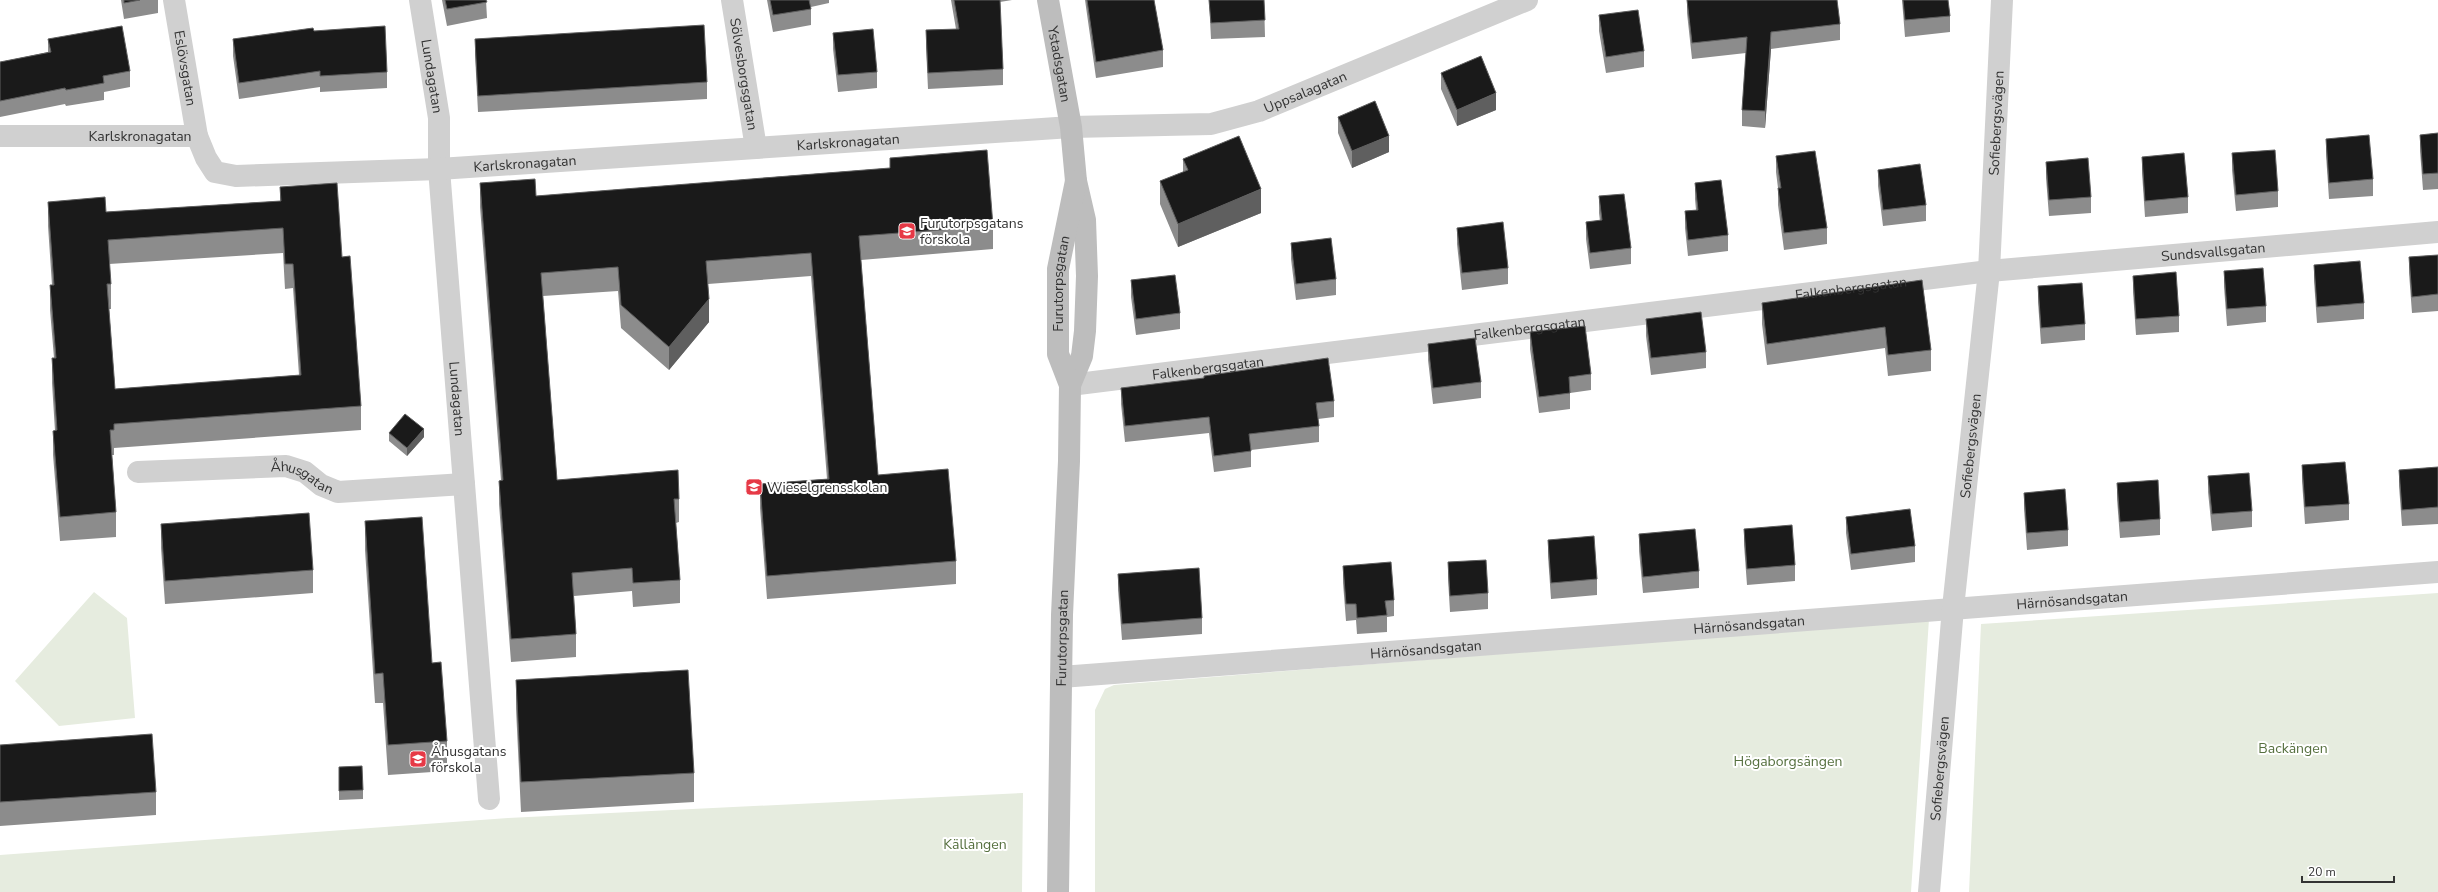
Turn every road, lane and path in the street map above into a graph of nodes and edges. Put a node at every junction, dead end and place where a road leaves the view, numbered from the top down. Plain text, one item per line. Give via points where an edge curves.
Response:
1 (174, 0) edge
2 (420, 0) edge
3 (732, 0) edge
4 (1048, 0) edge
5 (1527, 0) edge
6 (2002, 0) edge
7 (1071, 127) junction
8 (0, 136) edge
9 (196, 136) junction
10 (756, 148) junction
11 (439, 169) junction
12 (1076, 181) junction
13 (2438, 232) edge
14 (1989, 271) junction
15 (1070, 385) junction
16 (138, 472) dead end
17 (464, 484) junction
18 (2438, 572) edge
19 (1953, 608) junction
20 (1061, 677) junction
21 (489, 799) dead end
22 (1058, 892) edge
23 (1929, 892) edge

1 - 9 street, Eslövsgatan
2 - 11 street, Lundagatan via 439,118
3 - 10 street, Sölvesborgsgatan
4 - 7 street, Ystadsgatan
5 - 7 street, Uppsalagatan via 1259,111 1211,124
6 - 14 street, Sofiebergsvägen
7 - 10 street, Karlskronagatan
7 - 12 street, Furutorpsgatan
8 - 9 street, Karlskronagatan
9 - 11 street, Karlskronagatan via 215,172 236,176
10 - 11 street, Karlskronagatan
11 - 17 street, Lundagatan
12 - 15 street, Furutorpsgatan via 1085,220 1085,331 1082,356
12 - 15 street, Furutorpsgatan via 1058,269 1058,354
13 - 14 street, Sundsvallsgatan
14 - 15 street, Falkenbergsgatan
14 - 19 street, Sofiebergsvägen
15 - 20 street, Furutorpsgatan
16 - 17 street, Åhusgatan via 286,466 306,472 320,484 338,492
17 - 21 street, Lundagatan
18 - 19 street, Härnösandsgatan
19 - 20 street, Härnösandsgatan
19 - 23 street, Sofiebergsvägen
20 - 22 street, Furutorpsgatan

